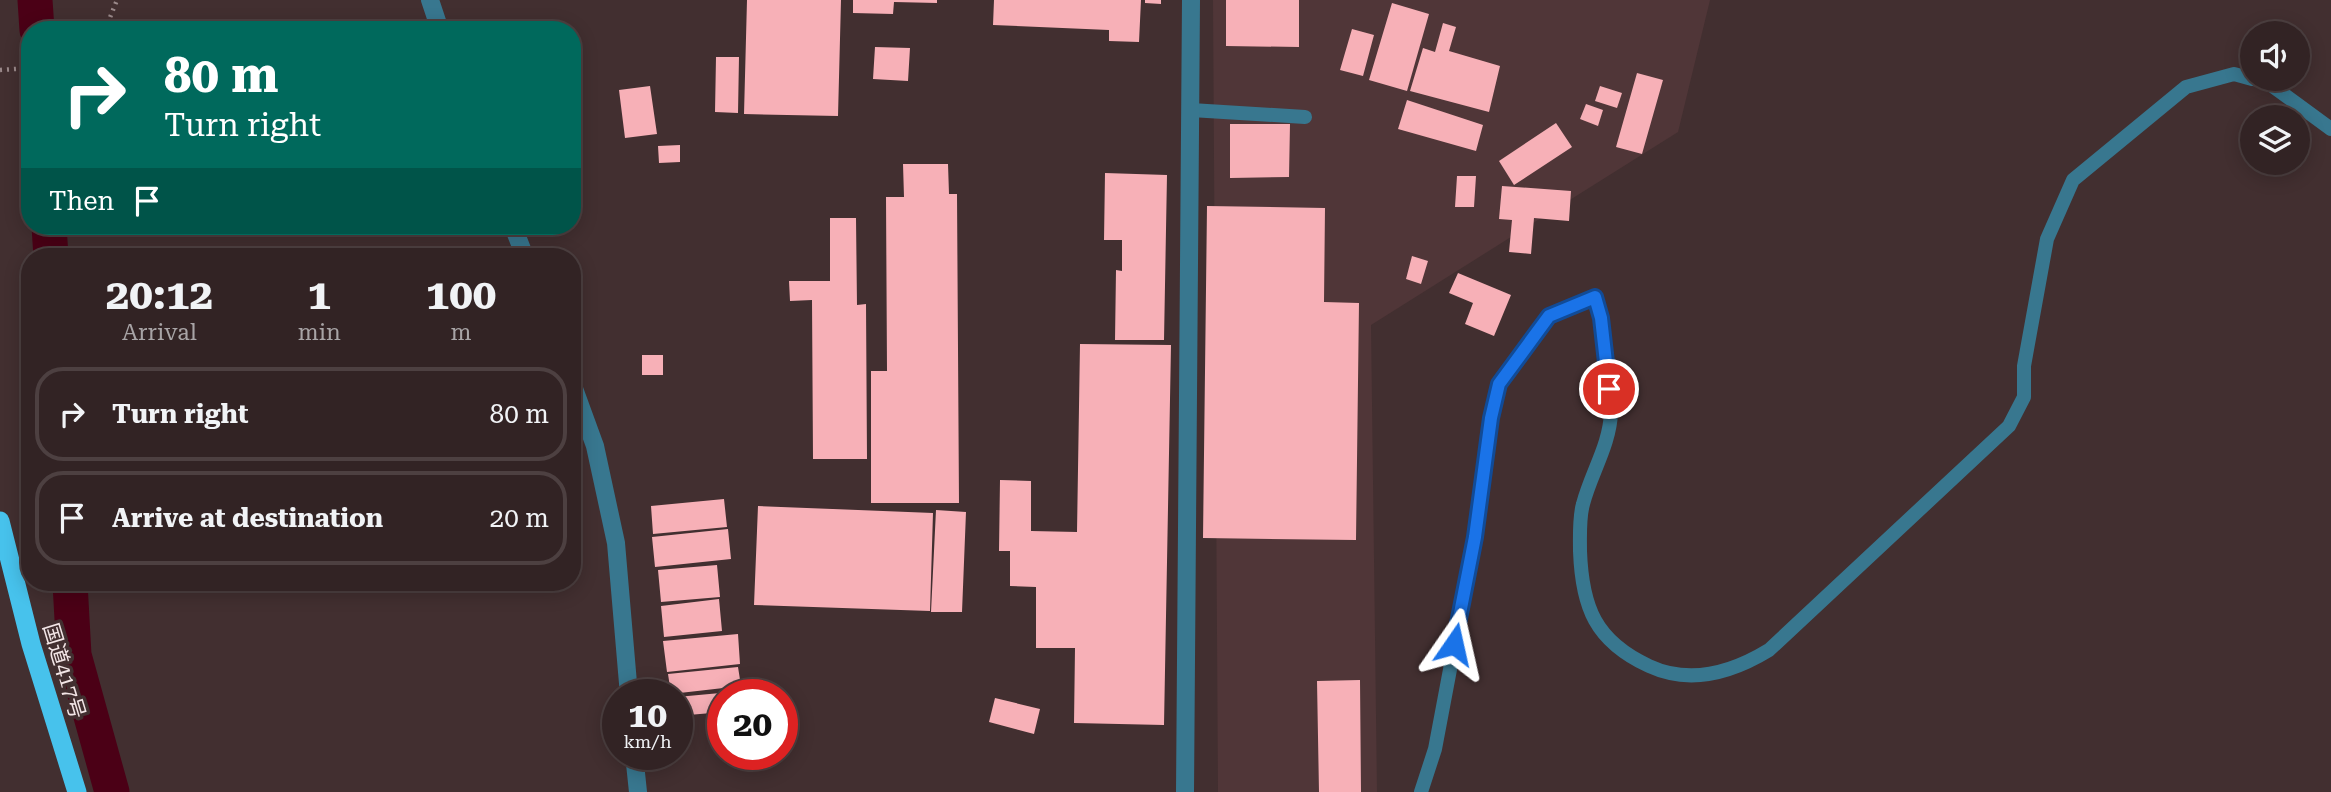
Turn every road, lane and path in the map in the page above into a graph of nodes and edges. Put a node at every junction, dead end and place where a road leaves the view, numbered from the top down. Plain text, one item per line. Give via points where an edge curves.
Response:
1 (117, 0) edge
2 (430, 0) edge
3 (1191, 0) edge
4 (109, 21) edge
5 (437, 21) edge
6 (21, 69) edge
7 (0, 70) edge
8 (2240, 76) edge
9 (2279, 91) edge
10 (1191, 110) junction
11 (1306, 117) dead end
12 (2331, 129) edge
13 (581, 408) edge
14 (0, 521) edge
15 (628, 679) edge
16 (636, 770) edge
17 (77, 792) edge
18 (638, 792) edge
19 (1185, 792) edge
20 (1421, 792) edge

1 - 4 path
2 - 5 street
3 - 10 street
6 - 7 path
8 - 20 lane via 2186,87 2073,180 2047,239 2024,366 2024,397 2009,426 1769,650 1744,665 1705,675 1665,673 1633,659 1591,617 1581,587 1580,541 1583,505 1602,456 1611,413 1601,318 1595,297 1549,316 1499,384 1435,749
9 - 12 lane
10 - 11 lane
10 - 19 street
13 - 15 street via 595,446 616,543
14 - 17 highway, 国道417号 via 31,645
16 - 18 street

